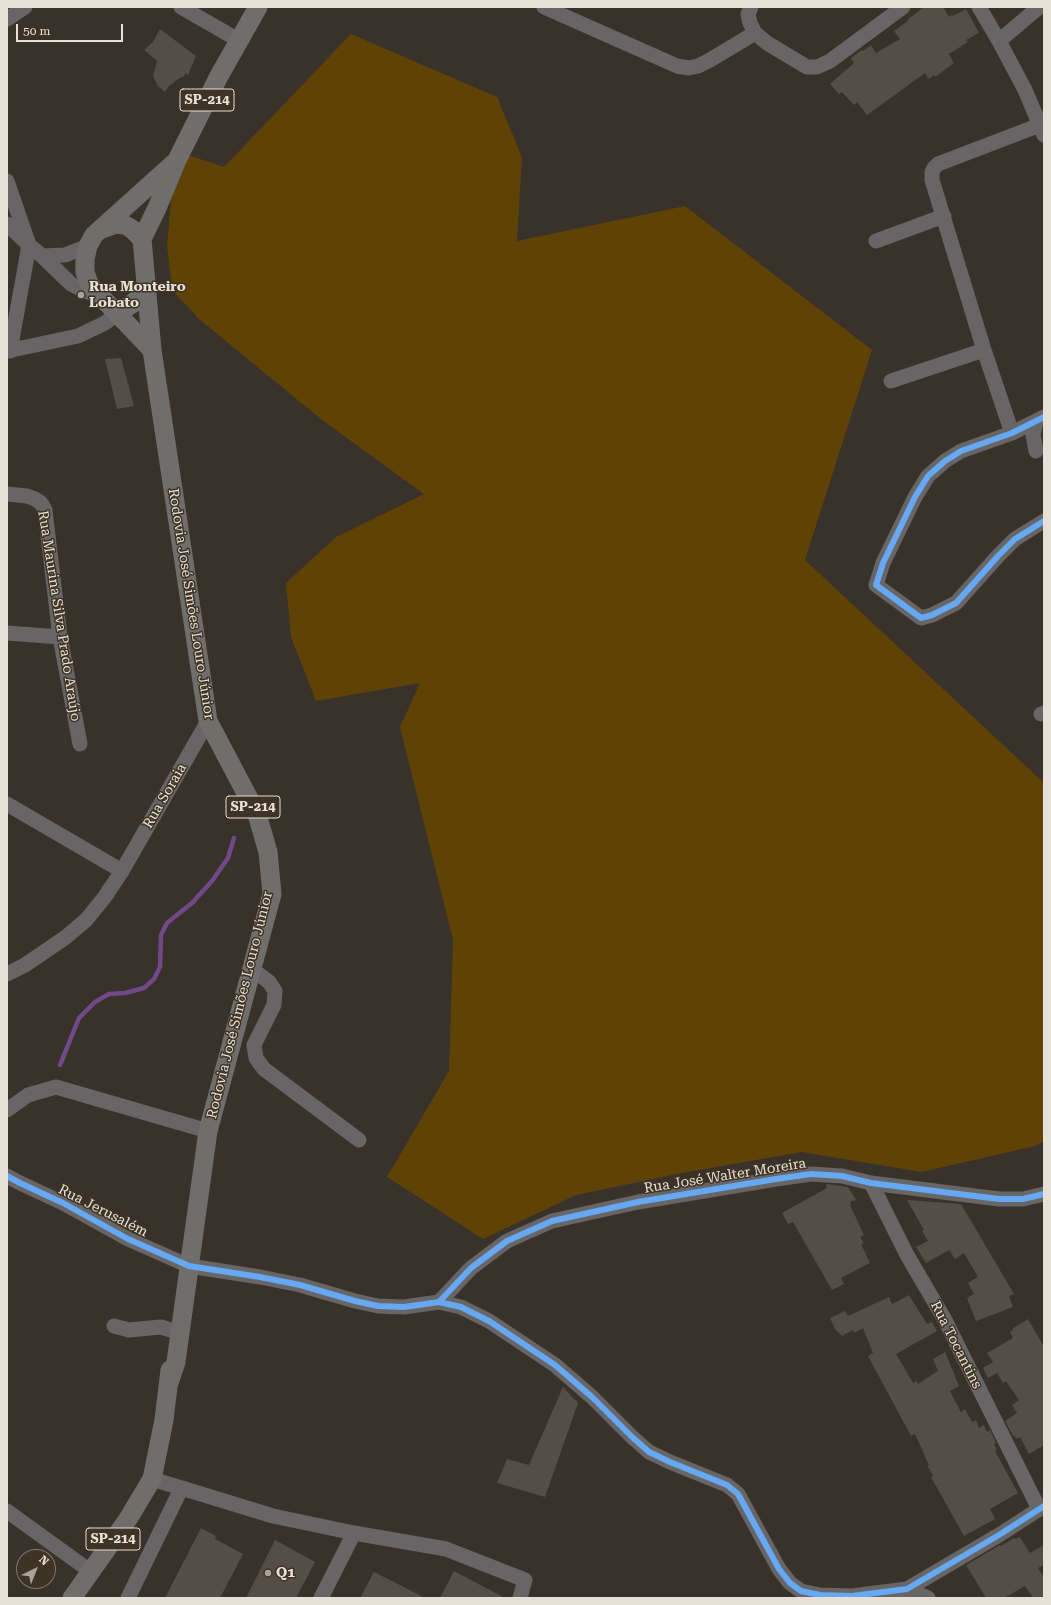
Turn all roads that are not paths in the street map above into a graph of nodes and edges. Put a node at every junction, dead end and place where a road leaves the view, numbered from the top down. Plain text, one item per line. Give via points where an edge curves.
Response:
1 (25, 7) edge
2 (258, 7) edge
3 (544, 7) edge
4 (751, 7) edge
5 (903, 7) edge
6 (979, 7) edge
7 (1039, 7) edge
8 (185, 8) edge
9 (7, 20) edge
10 (755, 33) junction
11 (240, 41) junction
12 (999, 41) junction
13 (1042, 130) edge
14 (177, 160) junction
15 (7, 181) edge
16 (944, 216) junction
17 (7, 224) edge
18 (91, 240) junction
19 (142, 240) junction
20 (876, 241) dead end
21 (29, 245) junction
22 (42, 256) junction
23 (145, 291) junction
24 (99, 296) junction
25 (118, 313) junction
26 (152, 350) junction
27 (984, 350) junction
28 (8, 351) edge
29 (891, 381) dead end
30 (1040, 419) edge
31 (1012, 433) junction
32 (1036, 450) dead end
33 (7, 494) edge
34 (1044, 521) edge
35 (7, 633) edge
36 (60, 637) junction
37 (208, 721) junction
38 (80, 744) dead end
39 (7, 804) edge
40 (122, 871) junction
41 (252, 969) junction
42 (7, 974) edge
43 (7, 1110) edge
44 (208, 1131) junction
45 (359, 1140) dead end
46 (7, 1176) edge
47 (871, 1183) junction
48 (1044, 1194) edge
49 (189, 1266) junction
50 (185, 1292) junction
51 (438, 1302) junction
52 (114, 1326) dead end
53 (174, 1331) junction
54 (169, 1383) junction
55 (152, 1479) junction
56 (181, 1489) junction
57 (1042, 1507) edge
58 (7, 1511) edge
59 (354, 1533) junction
60 (90, 1571) junction
61 (907, 1588) junction
62 (72, 1598) edge
63 (128, 1598) edge
64 (322, 1598) edge
65 (520, 1598) edge
66 (928, 1598) edge

1 - 9 street
2 - 11 main road, Rodovia José Simões Louro Júnior / SP-214
3 - 10 street via 677,66 689,68 710,60
4 - 10 street via 748,14
5 - 10 street via 830,61 818,66 806,67
6 - 12 street
7 - 12 street
8 - 11 street
11 - 14 main road, Rodovia José Simões Louro Júnior / SP-214 via 219,76
12 - 13 street via 1025,90
13 - 16 street via 948,160 934,168 932,180
14 - 18 main road, Rodovia José Simões Louro Júnior / SP-214
14 - 19 main road, Rodovia José Simões Louro Júnior / SP-214
15 - 21 street
16 - 20 street
16 - 27 street
17 - 21 street
18 - 19 main road via 106,227 116,224 132,229
18 - 22 street via 65,255
18 - 24 main road via 85,259 85,272 89,284
19 - 23 main road, Rodovia José Simões Louro Júnior / SP-214
21 - 22 street
21 - 28 street
22 - 24 street via 71,284
23 - 25 main road
23 - 26 main road, Rodovia José Simões Louro Júnior / SP-214
24 - 25 main road
25 - 26 main road
25 - 28 street via 78,336
26 - 37 main road, Rodovia José Simões Louro Júnior / SP-214
27 - 29 street
27 - 31 street
30 - 31 street
30 - 32 street via 1033,436
31 - 34 street via 961,451 928,476 883,563 876,585 921,618 932,615 956,603 1016,539
33 - 36 street, Rua Maurina Silva Prado Araújo via 27,496 41,503 45,510
35 - 36 street
36 - 38 street, Rua Maurina Silva Prado Araújo
37 - 40 street, Rua Soraia
37 - 41 main road, Rodovia José Simões Louro Júnior / SP-214 via 257,814 268,852 272,894
39 - 40 street
40 - 42 street, Rua Soraia via 86,920 66,937
41 - 44 main road, Rodovia José Simões Louro Júnior / SP-214
41 - 45 street via 269,982 275,991 274,1005 254,1045 256,1058 264,1069
43 - 44 street via 28,1095 56,1087
44 - 49 main road, Rodovia José Simões Louro Júnior / SP-214
46 - 49 street, Rua Jerusalém via 128,1239
47 - 48 street, Rua José Walter Moreira via 998,1199 1023,1199
47 - 51 street, Rua José Walter Moreira via 842,1176 811,1174 638,1202 552,1221 507,1241 471,1268
47 - 57 street, Rua Tocantins
49 - 50 main road, Rodovia José Simões Louro Júnior / SP-214
49 - 51 street, Rua Jerusalém via 294,1284 378,1306 404,1307
50 - 53 main road, Rodovia José Simões Louro Júnior / SP-214
50 - 54 main road, Rodovia José Simões Louro Júnior via 176,1362
51 - 61 street via 461,1307 489,1321 555,1365 649,1452 727,1485 738,1494 779,1569 790,1583 801,1591 820,1595 852,1596
52 - 53 street via 129,1330 161,1327
53 - 54 main road, Rodovia José Simões Louro Júnior / SP-214
54 - 55 main road, Rodovia José Simões Louro Júnior / SP-214
55 - 56 street
55 - 60 main road, Rodovia José Simões Louro Júnior / SP-214 via 128,1519
56 - 59 street via 273,1516
56 - 63 street
57 - 61 street
58 - 60 street
59 - 64 street
59 - 65 street via 446,1549 494,1567 525,1580
60 - 62 main road, Rodovia José Simões Louro Júnior / SP-214
61 - 66 street

